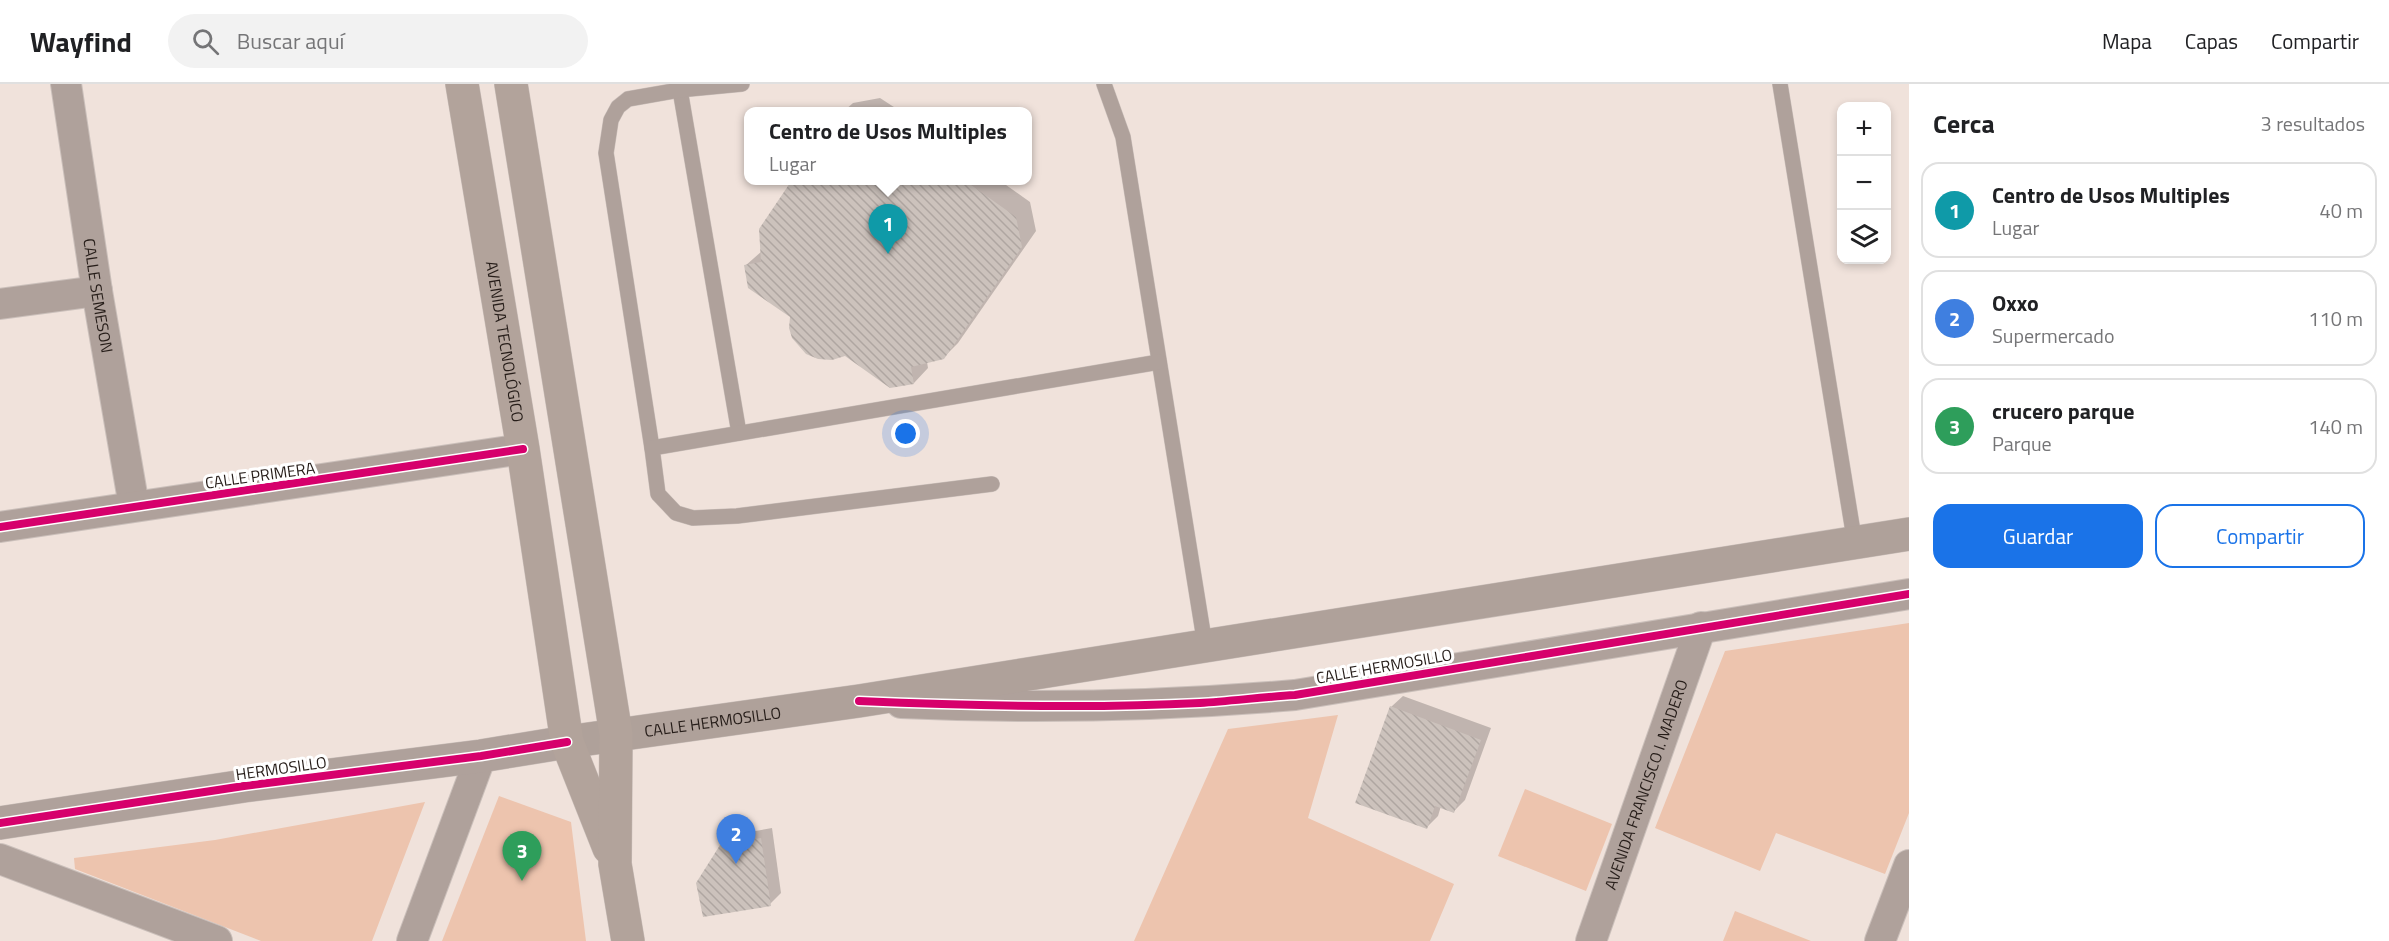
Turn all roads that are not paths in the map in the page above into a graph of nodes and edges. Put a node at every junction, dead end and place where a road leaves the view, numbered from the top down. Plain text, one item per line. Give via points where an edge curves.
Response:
1 (66, 84) edge
2 (462, 84) edge
3 (511, 84) edge
4 (742, 84) edge
5 (1104, 84) edge
6 (1780, 84) edge
7 (679, 87) edge
8 (98, 291) junction
9 (0, 304) edge
10 (1159, 362) junction
11 (738, 433) junction
12 (652, 448) junction
13 (523, 449) junction
14 (992, 484) dead end
15 (134, 506) junction
16 (0, 527) edge
17 (1909, 534) edge
18 (1855, 544) junction
19 (1909, 594) edge
20 (1701, 627) junction
21 (1205, 645) junction
22 (859, 701) junction
23 (616, 734) junction
24 (567, 742) junction
25 (481, 756) junction
26 (0, 823) edge
27 (0, 859) edge
28 (615, 864) junction
29 (1909, 865) edge
30 (217, 941) edge
31 (412, 941) edge
32 (628, 941) edge
33 (1591, 941) edge
34 (1880, 941) edge

1 - 8 street, CALLE SEMESON
2 - 13 main road, AVENIDA TECNOLÓGICO
3 - 23 main road
4 - 7 lane
5 - 10 lane via 1123,137
6 - 18 lane
7 - 11 lane
7 - 12 lane via 628,99 618,107 611,120 606,153
8 - 9 street
8 - 15 street, CALLE SEMESON
10 - 11 lane
10 - 21 lane
11 - 12 lane
12 - 14 lane via 658,494 676,513 693,518
13 - 15 street, CALLE PRIMERA
13 - 24 main road, AVENIDA TECNOLÓGICO
15 - 16 street, CALLE PRIMERA
17 - 18 main road, CALLE HERMOSILLO
18 - 21 main road, CALLE HERMOSILLO
19 - 20 street, CALLE HERMOSILLO
20 - 22 street, CALLE HERMOSILLO via 1295,694 1200,703 982,706
20 - 33 street, AVENIDA FRANCISCO I. MADERO
21 - 22 main road, CALLE HERMOSILLO
22 - 23 main road, CALLE HERMOSILLO
23 - 24 main road, CALLE HERMOSILLO
23 - 28 main road
24 - 25 street, HERMOSILLO
24 - 28 main road, AVENIDA TECNOLÓGICO
25 - 26 street, HERMOSILLO
25 - 31 street
27 - 30 street
28 - 32 main road
29 - 34 street

